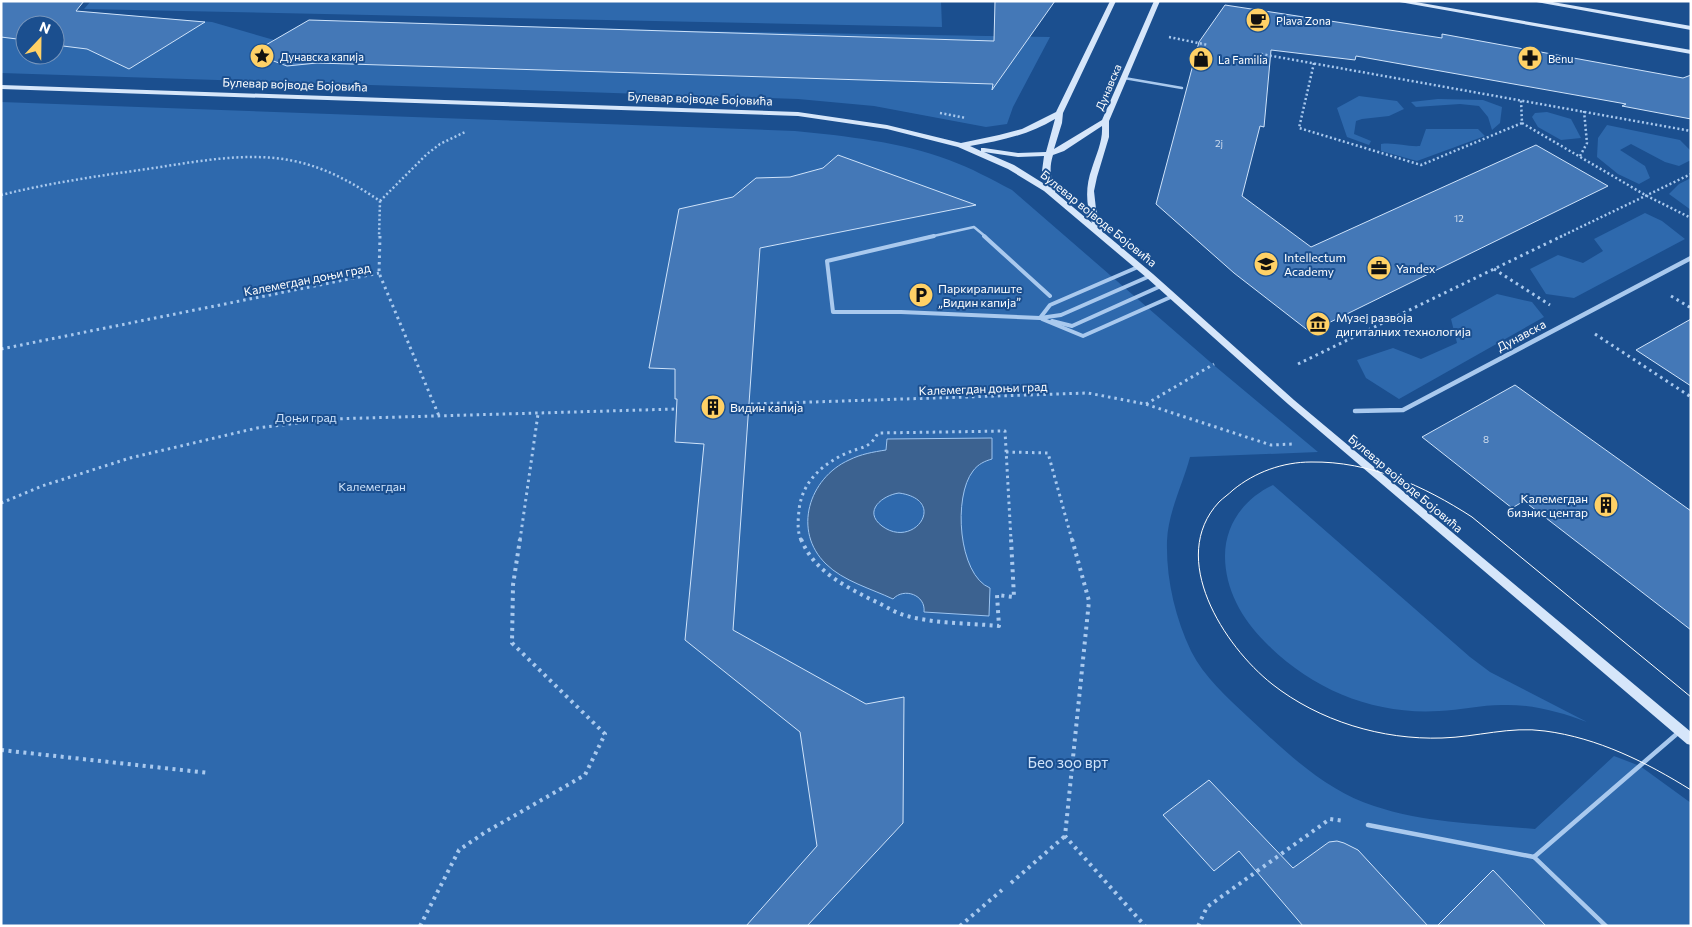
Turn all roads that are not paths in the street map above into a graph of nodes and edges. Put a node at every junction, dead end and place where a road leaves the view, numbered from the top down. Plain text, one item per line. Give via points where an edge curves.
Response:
1 (1113, 1) edge
2 (1157, 1) edge
3 (1397, 1) edge
4 (1534, 1) edge
5 (1691, 28) edge
6 (1691, 52) edge
7 (1124, 78) junction
8 (1, 87) edge
9 (1182, 88) dead end
10 (1059, 113) junction
11 (1105, 121) junction
12 (961, 145) junction
13 (1048, 154) junction
14 (1056, 196) junction
15 (1099, 232) junction
16 (1691, 258) edge
17 (1139, 267) junction
18 (1150, 276) junction
19 (1161, 286) junction
20 (1050, 296) dead end
21 (1173, 296) junction
22 (1040, 318) junction
23 (1356, 411) dead end
24 (1680, 731) junction
25 (1691, 740) edge
26 (1368, 825) road end
27 (1534, 857) junction
28 (1606, 926) edge

1 - 10 main road
2 - 7 main road, Дунавска
3 - 6 main road
4 - 5 main road
7 - 9 lane
7 - 11 main road, Дунавска
8 - 12 main road, Булевар војводе Бојовића via 798,114 887,126
10 - 12 main road via 1029,130
10 - 13 main road
11 - 13 main road, Дунавска via 1062,150
11 - 15 main road via 1106,135 1090,192
12 - 13 main road, Дунавска via 1018,155
12 - 14 main road, Булевар војводе Бојовића via 1011,167
13 - 14 main road via 1045,176
14 - 15 main road, Булевар војводе Бојовића
15 - 17 main road, Булевар војводе Бојовића
16 - 23 street, Дунавска via 1403,410
17 - 18 main road, Булевар војводе Бојовића
17 - 22 lane via 1050,305
18 - 19 main road, Булевар војводе Бојовића
18 - 22 lane via 1061,316
19 - 21 main road, Булевар војводе Бојовића
19 - 22 lane via 1072,326
20 - 22 lane via 974,227 827,261 833,312
21 - 22 lane via 1083,336
21 - 24 main road, Булевар војводе Бојовића via 1291,402
24 - 25 main road, Булевар војводе Бојовића
24 - 27 lane
26 - 27 lane
27 - 28 lane

